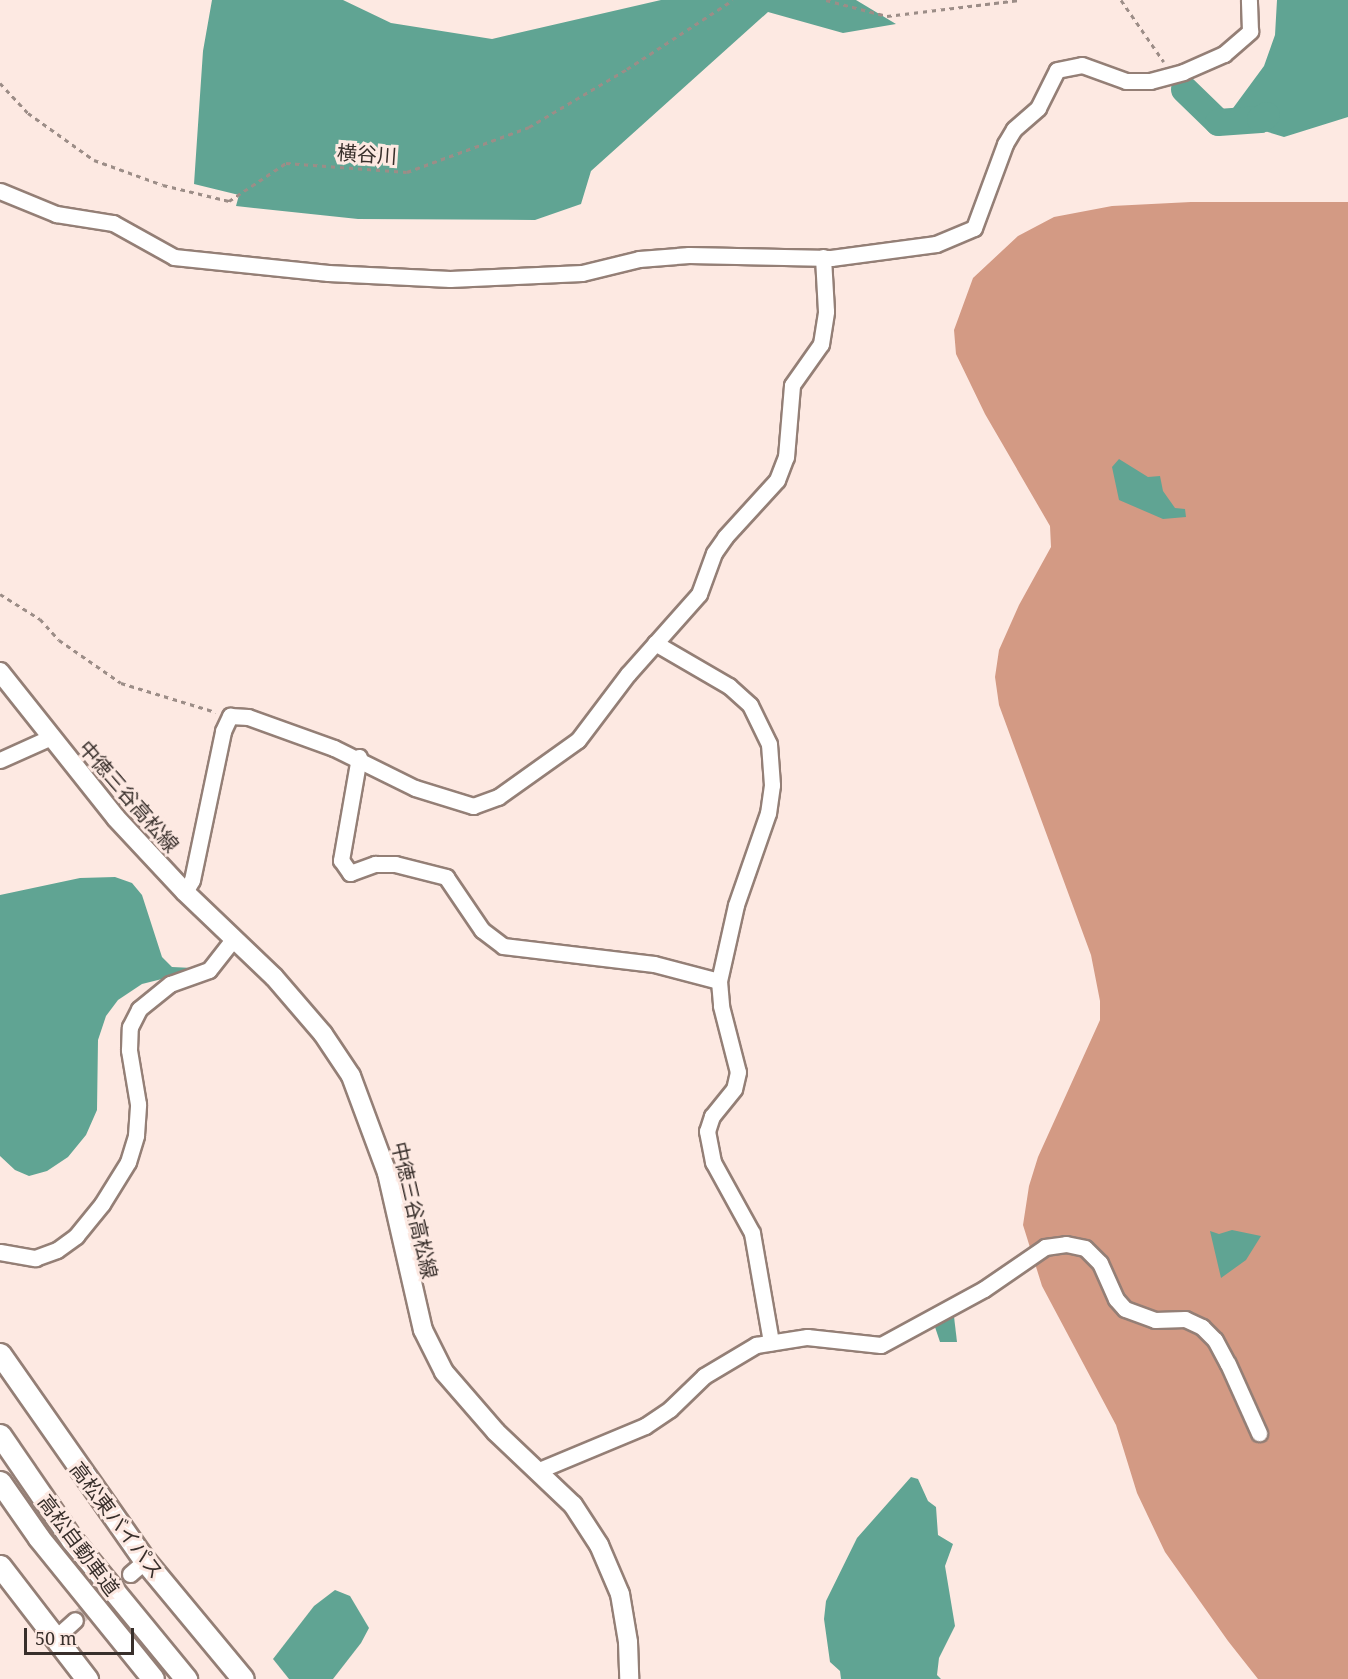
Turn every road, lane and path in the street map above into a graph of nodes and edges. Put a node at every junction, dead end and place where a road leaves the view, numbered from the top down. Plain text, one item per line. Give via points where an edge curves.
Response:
1 (733, 0) edge
2 (826, 0) edge
3 (1019, 0) edge
4 (1121, 0) edge
5 (1249, 0) edge
6 (1164, 62) dead end
7 (0, 83) edge
8 (0, 191) edge
9 (823, 257) junction
10 (0, 594) edge
11 (655, 642) junction
12 (0, 672) edge
13 (230, 716) junction
14 (49, 738) junction
15 (359, 758) junction
16 (0, 760) edge
17 (185, 892) junction
18 (233, 939) junction
19 (719, 981) junction
20 (0, 1252) edge
21 (771, 1342) junction
22 (0, 1354) edge
23 (0, 1421) edge
24 (1259, 1433) dead end
25 (0, 1435) edge
26 (537, 1471) junction
27 (0, 1482) edge
28 (0, 1501) edge
29 (72, 1540) junction
30 (0, 1566) edge
31 (62, 1568) junction
32 (75, 1620) tunnel mouth
33 (54, 1639) junction
34 (87, 1679) edge
35 (153, 1679) edge
36 (186, 1679) edge
37 (243, 1679) edge
38 (629, 1679) edge

1 - 7 path, 横谷川 via 529,127 407,172 286,163 229,201 163,185 94,160 28,113
2 - 3 path via 887,16
4 - 6 path
5 - 9 street via 1250,31 1224,54 1183,72 1150,81 1126,81 1082,65 1057,70 1038,108 1014,129 1005,144 974,228 936,244
8 - 9 street via 56,214 113,223 174,257 328,273 450,279 582,273 639,259 689,255
9 - 11 street via 826,310 821,344 792,385 786,457 777,480 726,537 714,553 699,594
10 - 13 path via 40,619 59,640 121,683
11 - 15 street via 578,740 485,803 456,803 415,788
11 - 19 street via 729,686 750,705 769,744 772,785 768,813 736,905
12 - 14 main road, 中徳三谷高松線
13 - 15 street via 248,717
13 - 17 street via 223,730 192,880
14 - 16 street
14 - 17 main road, 中徳三谷高松線
15 - 19 street via 341,860 350,873 375,864 395,864 447,877 482,930 503,946 654,964
17 - 18 main road, 中徳三谷高松線
18 - 20 street via 209,970 170,984 139,1009 130,1027 129,1050 138,1104 136,1135 128,1162 102,1204 76,1236 57,1250 35,1257
18 - 26 main road, 中徳三谷高松線 via 281,985 323,1034 351,1076 387,1173 423,1330 444,1372 496,1432
19 - 21 street via 721,1006 738,1072 734,1089 712,1116 707,1147 752,1233
21 - 24 street via 807,1337 880,1346 991,1284 1045,1247 1076,1246 1085,1248 1100,1263 1116,1299 1125,1309 1155,1320 1185,1319 1208,1333 1228,1364
21 - 26 street via 731,1356 645,1426
22 - 37 highway, 高松東バイパス via 138,1567
23 - 29 street via 43,1484
25 - 29 highway, 高松自動車道
26 - 38 main road, 中徳三谷高松線 via 573,1505 599,1545 620,1594
27 - 31 highway, 高松自動車道
28 - 31 street
29 - 36 highway, 高松自動車道
30 - 33 highway
31 - 35 highway, 高松自動車道
32 - 33 street
33 - 34 highway

